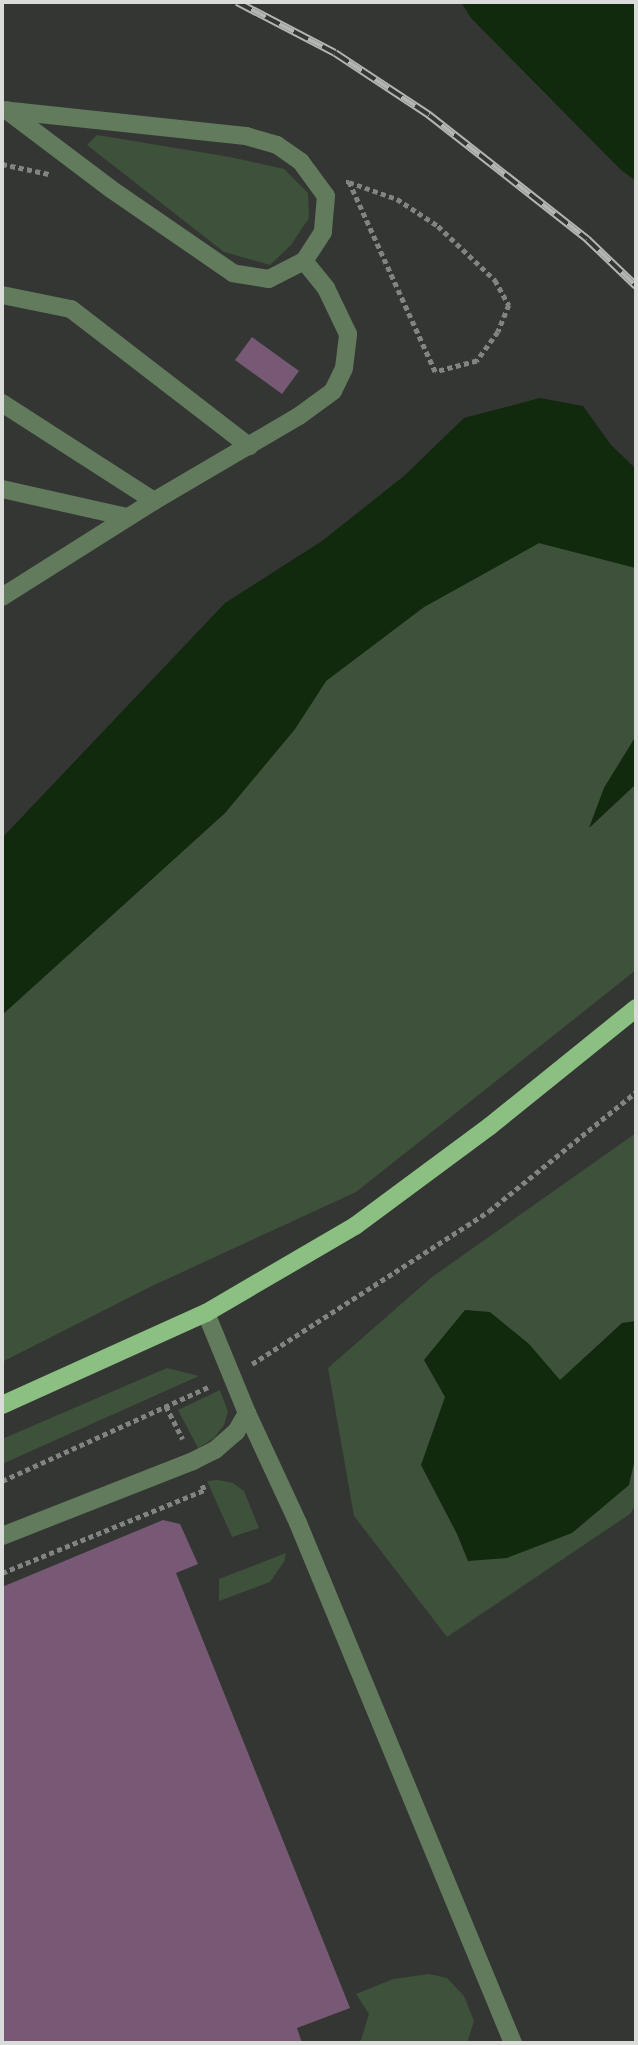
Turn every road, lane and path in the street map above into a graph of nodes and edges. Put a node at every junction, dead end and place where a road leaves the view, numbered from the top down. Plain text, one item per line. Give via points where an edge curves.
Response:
1 (4, 110) edge
2 (314, 180) junction
3 (349, 182) junction
4 (303, 261) junction
5 (2, 295) edge
6 (2, 403) edge
7 (249, 446) junction
8 (2, 489) edge
9 (153, 501) junction
10 (127, 517) junction
11 (2, 597) edge
12 (636, 1008) edge
13 (636, 1092) edge
14 (206, 1313) junction
15 (232, 1377) junction
16 (2, 1405) edge
17 (247, 1413) junction
18 (2, 1481) edge
19 (2, 1536) edge
20 (513, 2043) edge

1 - 2 lane via 246,136 278,145 301,162
1 - 4 lane via 233,272 270,279
2 - 3 path
2 - 4 lane via 326,195 323,232
3 - 3 path via 397,199 438,226 495,281 509,305 498,332 477,361 435,372
4 - 7 lane via 326,288 348,334 344,368 333,391
5 - 7 lane via 71,309
6 - 9 lane
7 - 9 lane
8 - 10 lane
9 - 10 lane
10 - 11 lane
12 - 14 main road via 490,1126 355,1226
13 - 15 path via 489,1211
14 - 15 lane
14 - 16 main road
15 - 17 lane
15 - 18 path
17 - 19 lane via 236,1432 215,1450
17 - 20 lane via 298,1523

